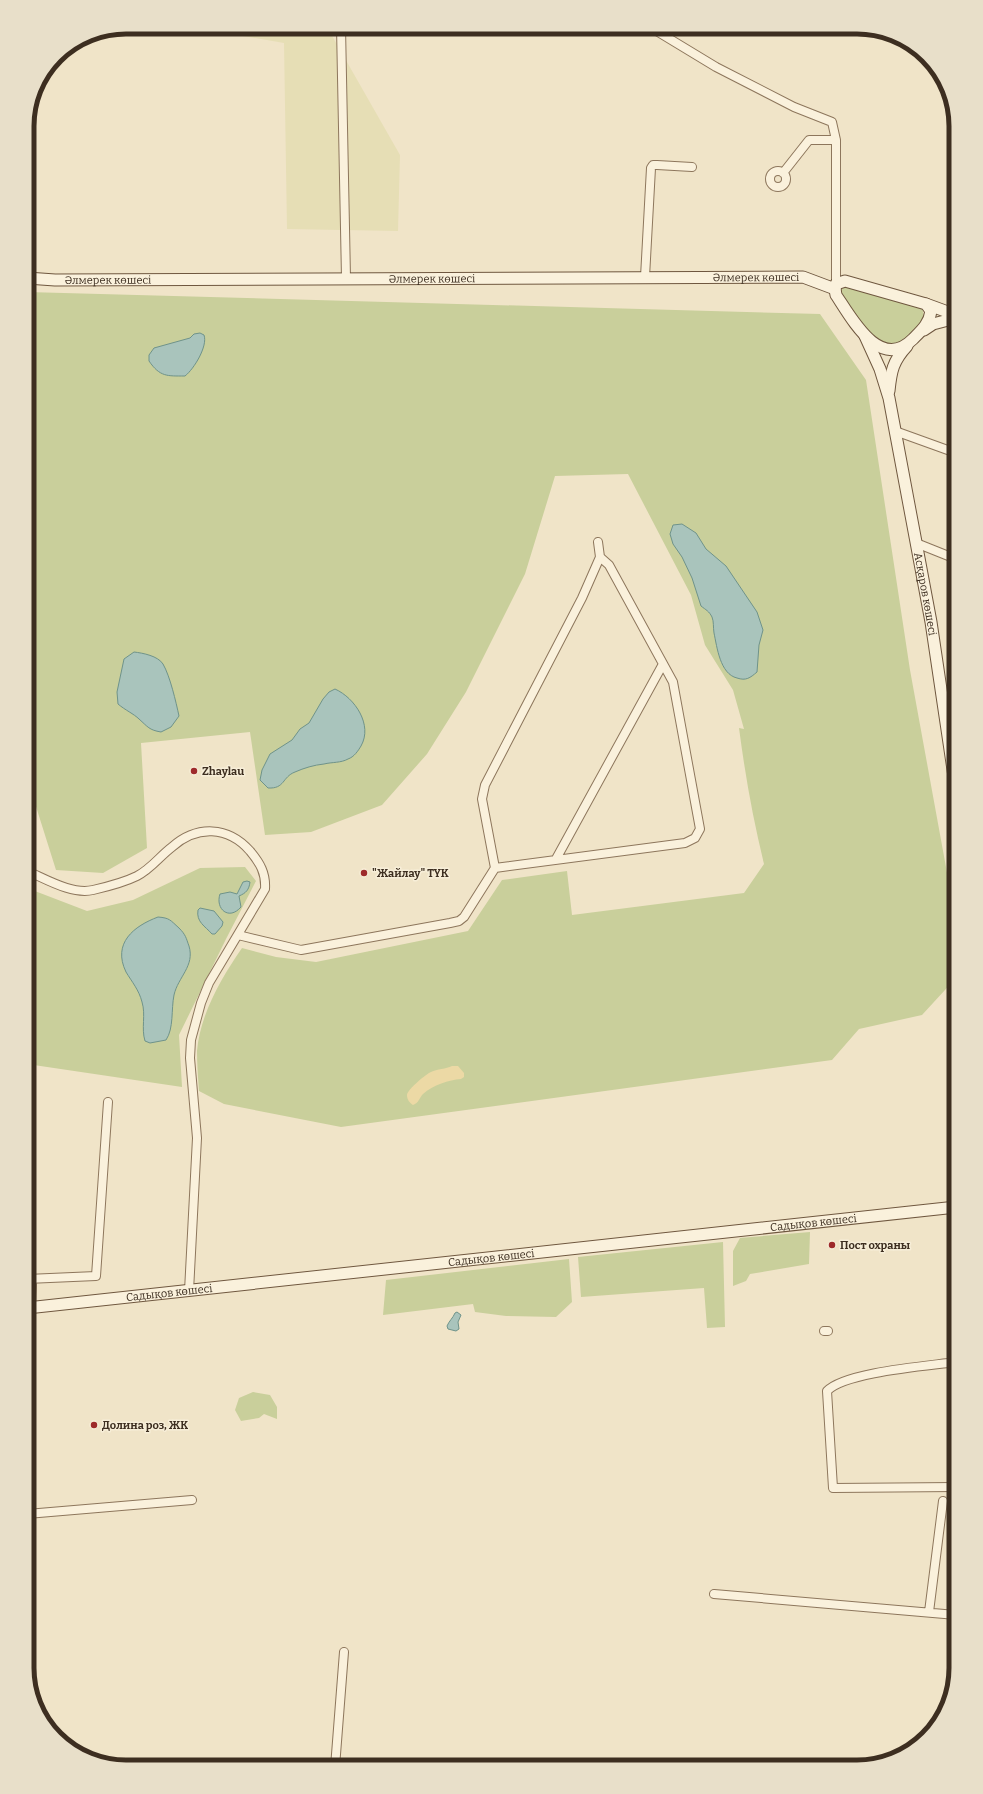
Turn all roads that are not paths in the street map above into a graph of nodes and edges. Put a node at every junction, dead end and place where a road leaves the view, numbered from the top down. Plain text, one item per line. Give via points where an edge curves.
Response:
1 (341, 34) edge
2 (662, 34) edge
3 (836, 140) junction
4 (692, 167) dead end
5 (783, 173) dead end
6 (645, 277) junction
7 (34, 278) edge
8 (346, 278) junction
9 (835, 287) junction
10 (926, 304) junction
11 (949, 314) edge
12 (949, 319) edge
13 (920, 332) junction
14 (865, 336) junction
15 (889, 398) junction
16 (895, 431) junction
17 (949, 450) edge
18 (598, 542) dead end
19 (916, 543) junction
20 (949, 556) edge
21 (600, 557) junction
22 (663, 664) junction
23 (943, 706) junction
24 (949, 706) edge
25 (949, 745) edge
26 (556, 860) junction
27 (495, 868) junction
28 (34, 874) edge
29 (238, 935) junction
30 (108, 1102) dead end
31 (949, 1208) edge
32 (34, 1279) edge
33 (189, 1291) junction
34 (34, 1307) edge
35 (949, 1363) edge
36 (949, 1487) edge
37 (192, 1500) dead end
38 (943, 1501) dead end
39 (34, 1513) edge
40 (714, 1594) dead end
41 (929, 1612) junction
42 (949, 1614) edge
43 (344, 1652) dead end
44 (336, 1760) edge

1 - 8 street
2 - 3 street via 724,71 794,107 832,122
3 - 5 street via 809,140
3 - 9 street
4 - 6 street via 653,165 651,168
6 - 8 street, Әлмерек көшесі
6 - 9 street, Әлмерек көшесі via 803,277
7 - 8 street, Әлмерек көшесі
9 - 10 street via 845,281
9 - 14 street via 836,295
10 - 11 street
10 - 13 street via 931,311 929,321
12 - 13 street via 933,324
13 - 14 street via 907,345 893,350 876,346
13 - 15 street via 897,357 890,373
14 - 15 street
15 - 16 street, Асқаров көшесі
16 - 17 street
16 - 19 street, Асқаров көшесі
18 - 21 street
19 - 20 street
19 - 23 street, Асқаров көшесі via 932,622
21 - 22 street via 610,565
21 - 27 street via 582,598 485,785 482,799
22 - 26 street
22 - 26 street via 673,682 700,829 695,838 685,843
23 - 24 street
23 - 25 street, Асқаров көшесі
26 - 27 street
27 - 29 street via 459,921 301,950
28 - 29 street via 69,889 93,890 136,876 172,847 194,834 211,830 225,834 244,844 263,869 266,879 265,889
29 - 33 street via 209,983 191,1040 190,1058 197,1138
30 - 32 street via 96,1276
31 - 33 street, Садықов көшесі
33 - 34 street, Садықов көшесі
35 - 36 street via 858,1376 827,1391 833,1488
37 - 39 street
38 - 41 street
40 - 41 street
41 - 42 street
43 - 44 street

